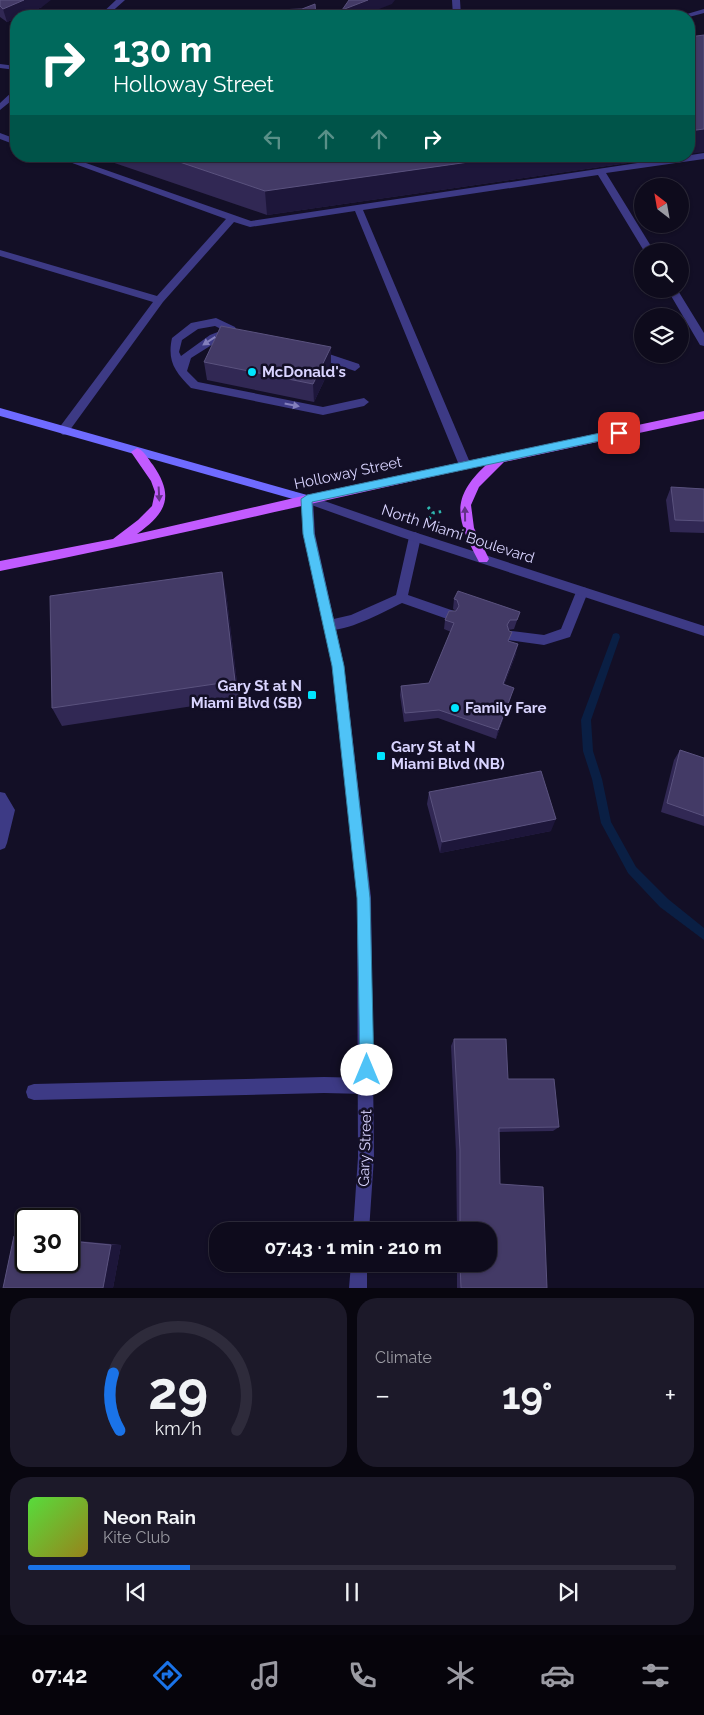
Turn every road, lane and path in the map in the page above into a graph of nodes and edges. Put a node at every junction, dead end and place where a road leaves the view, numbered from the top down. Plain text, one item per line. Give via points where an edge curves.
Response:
1 (121, 0) edge
2 (110, 10) edge
3 (10, 98) edge
4 (0, 107) edge
5 (74, 162) edge
6 (665, 162) edge
7 (601, 172) junction
8 (358, 208) junction
9 (232, 218) junction
10 (644, 243) edge
11 (0, 254) edge
12 (677, 298) edge
13 (159, 300) junction
14 (704, 342) edge
15 (309, 352) edge
16 (354, 367) dead end
17 (181, 372) junction
18 (364, 402) dead end
19 (0, 412) edge
20 (704, 416) edge
21 (63, 431) junction
22 (137, 452) junction
23 (502, 458) junction
24 (465, 466) junction
25 (307, 499) junction
26 (428, 507) dead end
27 (448, 511) dead end
28 (433, 513) junction
29 (429, 519) dead end
30 (415, 537) junction
31 (114, 544) junction
32 (483, 559) junction
33 (0, 566) edge
34 (582, 592) junction
35 (401, 598) junction
36 (450, 615) edge
37 (329, 624) junction
38 (704, 632) edge
39 (512, 636) edge
40 (0, 798) edge
41 (0, 843) edge
42 (366, 1086) junction
43 (34, 1092) dead end
44 (362, 1222) edge
45 (359, 1272) edge
46 (358, 1288) edge

1 - 2 street
3 - 4 street
5 - 9 street
6 - 7 street
7 - 8 street
7 - 10 street
8 - 9 street via 250,224
8 - 24 street
9 - 13 street
11 - 13 street
12 - 14 street
13 - 21 street
15 - 16 street
17 -> 17 street via 174,352 177,338 195,326 216,322 235,331 214,338 186,356
17 -> 18 street via 195,385 323,411
19 - 21 main road, North Miami Boulevard
20 - 23 main road, Holloway Street
21 - 22 main road, North Miami Boulevard
22 - 25 main road, North Miami Boulevard
22 -> 31 main road via 158,483 162,496 153,514
23 - 24 main road, Holloway Street
32 -> 23 main road via 466,525 466,499 482,475
24 - 25 main road, Holloway Street
25 - 30 street, North Miami Boulevard
25 - 31 main road, Holloway Street
25 - 37 street, Gary Street via 309,534
26 - 28 path
27 - 28 path
28 - 29 path
30 - 32 street, North Miami Boulevard
30 - 35 street
31 - 33 main road, Holloway Street
32 - 34 street, North Miami Boulevard
34 - 38 street, North Miami Boulevard
34 - 39 street via 566,633 544,640
35 - 36 street
35 - 37 street via 353,620
37 - 42 street, Gary Street via 338,666 364,898
40 - 41 street via 8,810
42 - 43 street
42 - 44 street, Gary Street
45 - 46 street

